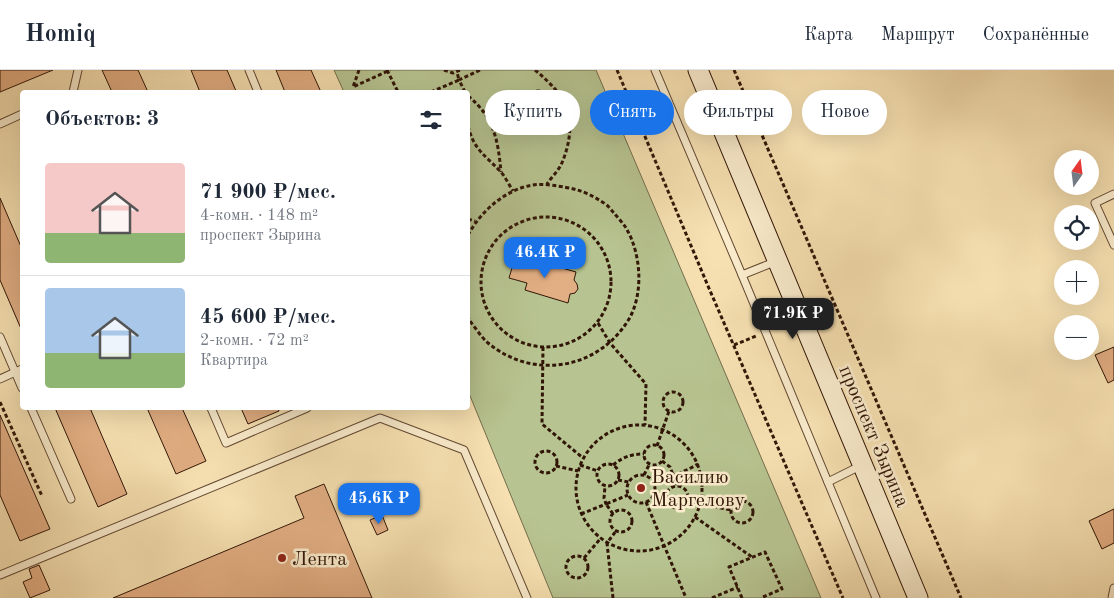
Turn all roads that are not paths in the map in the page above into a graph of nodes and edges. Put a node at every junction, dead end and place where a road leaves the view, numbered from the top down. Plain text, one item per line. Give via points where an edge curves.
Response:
1 (78, 70) edge
2 (249, 70) edge
3 (655, 70) edge
4 (698, 70) edge
5 (73, 90) edge
6 (257, 90) edge
7 (20, 115) edge
8 (0, 124) edge
9 (1114, 194) edge
10 (1114, 245) edge
11 (778, 260) junction
12 (742, 275) junction
13 (0, 337) edge
14 (19, 371) edge
15 (0, 379) edge
16 (32, 410) edge
17 (212, 410) edge
18 (302, 410) edge
19 (863, 465) junction
20 (828, 482) junction
21 (71, 499) dead end
22 (0, 575) edge
23 (1114, 588) edge
24 (527, 598) edge
25 (876, 598) edge
26 (918, 598) edge
27 (1112, 598) edge

1 - 5 lane
2 - 6 lane
3 - 12 lane
4 - 11 street, проспект Зырина
7 - 8 lane
9 - 10 lane via 1095,203
11 - 12 lane
11 - 19 street, проспект Зырина
12 - 20 lane
13 - 14 lane
14 - 15 lane
16 - 21 lane
17 - 18 lane via 226,442
19 - 20 lane
19 - 26 street, проспект Зырина
20 - 25 lane
22 - 24 lane via 380,418 464,450
23 - 27 lane

